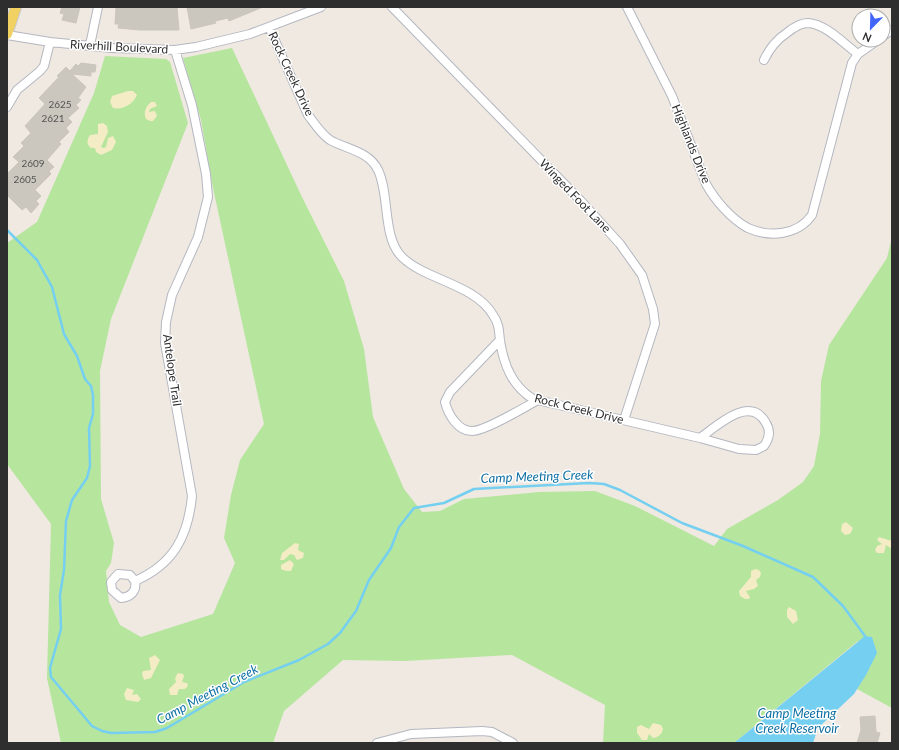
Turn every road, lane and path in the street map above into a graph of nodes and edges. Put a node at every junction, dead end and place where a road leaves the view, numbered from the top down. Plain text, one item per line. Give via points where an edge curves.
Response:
1 (16, 7) edge
2 (98, 7) edge
3 (321, 7) edge
4 (627, 7) edge
5 (393, 9) edge
6 (269, 26) junction
7 (7, 35) edge
8 (50, 42) junction
9 (90, 45) junction
10 (867, 48) edge
11 (175, 50) junction
12 (858, 54) junction
13 (764, 60) dead end
14 (7, 107) edge
15 (500, 340) junction
16 (538, 400) junction
17 (624, 420) junction
18 (700, 438) junction
19 (135, 581) dead end
20 (377, 743) edge
21 (513, 743) edge

1 - 7 main road
2 - 9 street
3 - 6 street, Riverhill Boulevard
4 - 12 street, Highlands Drive via 672,96 706,184 725,209 748,228 757,231 791,231 806,223 812,215 849,72
5 - 17 street, Winged Foot Lane via 607,230 642,275 655,324
6 - 11 street, Riverhill Boulevard via 223,41
6 - 15 street, Rock Creek Drive via 308,115 317,127 331,140 364,155 378,169 383,183 392,239 400,255 475,296 493,314 500,328
7 - 8 street, Riverhill Boulevard
8 - 9 street, Riverhill Boulevard
8 - 14 street via 44,66 17,90
9 - 11 street, Riverhill Boulevard via 137,50
10 - 12 street, Highlands Drive
11 - 19 street, Antelope Trail via 194,118 206,174 208,197 198,237 172,295 166,322 165,343 192,496 190,518 178,547 152,574
12 - 13 street via 826,30 806,23 782,36 770,47
15 - 16 street, Rock Creek Drive via 510,375 526,395
15 - 16 street via 450,392 445,402 450,415 462,428 468,431 479,430
16 - 17 street, Rock Creek Drive
17 - 18 street, Rock Creek Drive
18 - 18 street, Rock Creek Drive via 739,449 756,450 767,442 769,428 758,415 741,412 730,416
20 - 21 street via 411,734 482,731 492,732

